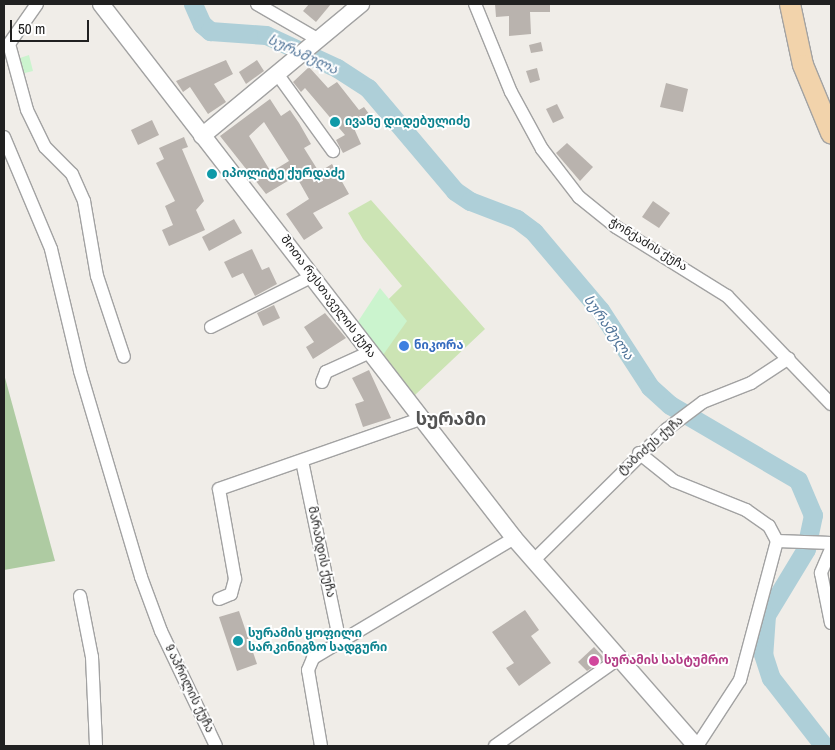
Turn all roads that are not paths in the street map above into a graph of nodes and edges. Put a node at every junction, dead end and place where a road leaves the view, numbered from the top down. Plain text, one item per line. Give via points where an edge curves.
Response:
1 (37, 4) edge
2 (100, 4) edge
3 (257, 4) edge
4 (361, 4) edge
5 (475, 4) edge
6 (790, 4) edge
7 (318, 41) junction
8 (278, 75) junction
9 (831, 133) edge
10 (4, 136) edge
11 (202, 136) junction
12 (333, 151) dead end
13 (311, 277) junction
14 (211, 327) dead end
15 (368, 353) junction
16 (124, 356) dead end
17 (789, 358) junction
18 (322, 382) dead end
19 (831, 404) edge
20 (423, 418) junction
21 (639, 452) junction
22 (302, 462) junction
23 (514, 538) junction
24 (777, 541) junction
25 (830, 545) edge
26 (533, 561) junction
27 (80, 596) dead end
28 (219, 599) dead end
29 (831, 623) edge
30 (340, 643) junction
31 (618, 659) junction
32 (96, 746) edge
33 (216, 746) edge
34 (321, 746) edge
35 (495, 746) edge
36 (696, 746) edge

1 - 16 street via 9,44 27,110 45,147 72,174 84,201 97,276
2 - 11 street, შოთა რუსთაველის ქუჩა
3 - 7 street
4 - 7 street
5 - 17 street, ჭონქაძის ქუჩა via 511,92 542,149 572,190 616,227 727,296
6 - 9 main road via 803,65
7 - 8 street
8 - 11 street
8 - 12 street
10 - 33 street, 9 აპრილის ქუჩა via 50,249 119,512 161,631
11 - 13 street, შოთა რუსთაველის ქუჩა
13 - 14 street
13 - 15 street, შოთა რუსთაველის ქუჩა
15 - 18 street via 326,372
15 - 20 street, შოთა რუსთაველის ქუჩა
17 - 19 street, ჭონქაძის ქუჩა
17 - 21 street, ტაბიძეს ქუჩა via 751,383 703,402
20 - 22 street
20 - 23 street, შოთა რუსთაველის ქუჩა
21 - 24 street via 674,482 746,510 770,526
21 - 26 street, ტაბიძეს ქუჩა
22 - 28 street via 219,489 235,579 231,594
22 - 30 street, მარაბდის ქუჩა
23 - 26 street, შოთა რუსთაველის ქუჩა
23 - 30 street
24 - 25 street
24 - 36 street via 740,680
25 - 29 street via 821,572
26 - 31 street, შოთა რუსთაველის ქუჩა
27 - 32 street via 92,656
30 - 34 street via 309,664
31 - 35 street
31 - 36 street, შოთა რუსთაველის ქუჩა

